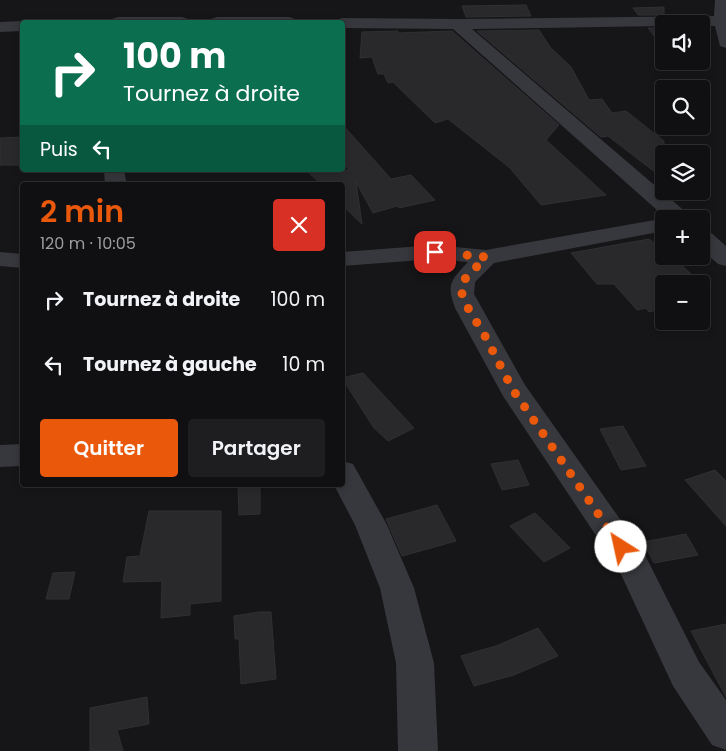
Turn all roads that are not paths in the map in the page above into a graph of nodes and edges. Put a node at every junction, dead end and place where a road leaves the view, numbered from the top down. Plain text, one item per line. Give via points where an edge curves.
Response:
1 (723, 0) edge
2 (724, 21) edge
3 (345, 23) edge
4 (456, 24) junction
5 (20, 26) edge
6 (0, 27) edge
7 (726, 43) edge
8 (669, 210) edge
9 (655, 226) edge
10 (710, 244) edge
11 (486, 257) junction
12 (0, 259) edge
13 (345, 259) edge
14 (726, 259) edge
15 (20, 260) edge
16 (0, 456) edge
17 (20, 456) edge
18 (345, 477) edge
19 (726, 732) edge
20 (418, 751) edge

1 - 2 street
2 - 4 street
2 - 7 street
3 - 4 street
4 - 8 street
5 - 6 street
9 - 11 street
10 - 14 street
11 - 13 street via 435,252
11 - 19 street via 463,281 462,294 468,308 513,390 632,562 686,674
12 - 15 street
16 - 17 street
18 - 20 street via 371,525 397,588 415,663

